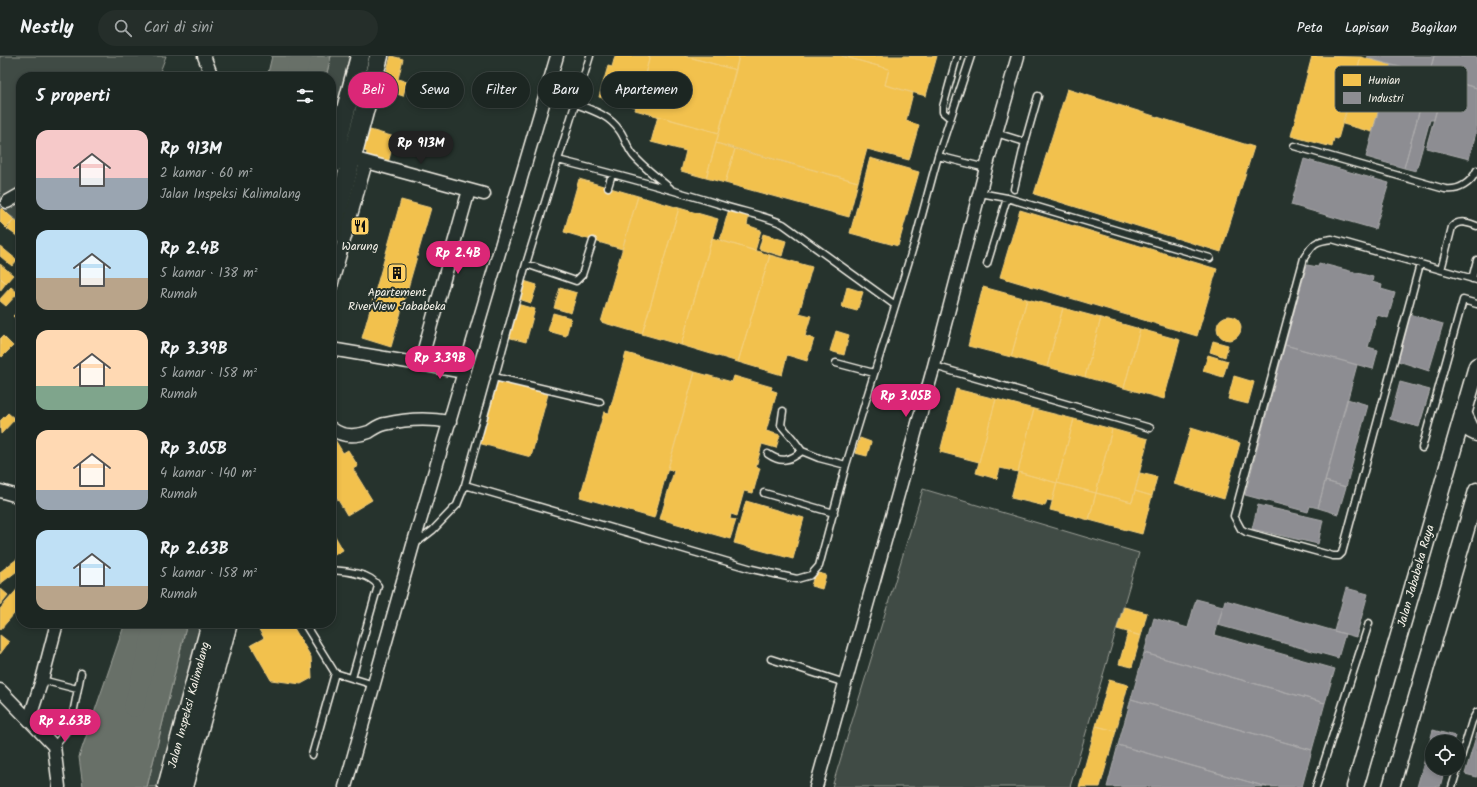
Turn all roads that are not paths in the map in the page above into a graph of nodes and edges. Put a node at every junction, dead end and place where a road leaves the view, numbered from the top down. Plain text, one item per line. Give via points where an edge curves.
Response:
1 (204, 56) edge
2 (360, 56) edge
3 (379, 56) edge
4 (557, 56) edge
5 (590, 56) edge
6 (957, 56) edge
7 (971, 56) edge
8 (1018, 56) edge
9 (210, 72) edge
10 (585, 72) edge
11 (1038, 96) dead end
12 (575, 108) edge
13 (586, 108) edge
14 (950, 118) junction
15 (996, 134) junction
16 (1025, 142) junction
17 (1294, 146) dead end
18 (336, 147) edge
19 (938, 156) junction
20 (359, 160) junction
21 (558, 160) junction
22 (986, 168) junction
23 (1477, 170) edge
24 (612, 174) junction
25 (608, 187) dead end
26 (671, 189) junction
27 (1014, 189) dead end
28 (469, 190) junction
29 (980, 192) junction
30 (484, 194) dead end
31 (16, 197) edge
32 (1007, 198) junction
33 (7, 202) dead end
34 (336, 222) edge
35 (1477, 226) edge
36 (593, 241) dead end
37 (1210, 258) dead end
38 (1477, 260) edge
39 (336, 264) edge
40 (526, 264) junction
41 (987, 264) dead end
42 (1420, 264) junction
43 (1441, 270) junction
44 (1474, 280) edge
45 (1477, 304) edge
46 (895, 306) junction
47 (336, 350) edge
48 (836, 363) dead end
49 (420, 364) junction
50 (934, 366) junction
51 (1477, 366) edge
52 (464, 372) junction
53 (874, 373) junction
54 (494, 377) junction
55 (600, 402) dead end
56 (783, 411) dead end
57 (1463, 413) junction
58 (450, 422) junction
59 (1150, 428) dead end
60 (336, 432) edge
61 (1477, 433) edge
62 (1422, 448) dead end
63 (802, 451) junction
64 (768, 454) dead end
65 (846, 466) junction
66 (465, 485) junction
67 (0, 491) edge
68 (1477, 491) edge
69 (764, 493) dead end
70 (16, 496) edge
71 (834, 513) junction
72 (413, 545) junction
73 (336, 571) edge
74 (1369, 623) dead end
75 (56, 628) edge
76 (210, 628) edge
77 (227, 628) edge
78 (307, 628) edge
79 (771, 659) dead end
80 (81, 673) dead end
81 (335, 674) junction
82 (352, 678) junction
83 (42, 680) junction
84 (845, 683) junction
85 (374, 685) junction
86 (77, 689) junction
87 (0, 690) edge
88 (1477, 712) edge
89 (29, 720) junction
90 (54, 746) junction
91 (312, 755) dead end
92 (59, 787) edge
93 (167, 787) edge
94 (184, 787) edge
95 (345, 787) edge
96 (816, 787) edge
97 (1316, 787) edge
98 (1355, 787) edge
99 (1391, 787) edge
100 (1452, 787) edge

1 - 9 street
2 - 18 main road
3 - 20 main road
4 - 52 street
5 - 10 lane
6 - 14 lane via 943,108 943,112
7 - 14 lane
8 - 15 street
11 - 16 lane
12 - 21 lane
13 - 26 lane via 613,122 634,156
14 - 19 lane
15 - 16 lane
15 - 22 street
16 - 27 lane
17 - 23 lane via 1445,189 1459,188 1474,176
19 - 22 lane
19 - 46 lane
20 - 28 street
20 - 34 main road
20 - 39 street
21 - 24 lane
21 - 40 lane
22 - 29 street
24 - 25 lane
24 - 26 lane
26 - 46 lane via 783,224
28 - 30 street
28 - 49 street
29 - 32 lane
29 - 50 street
31 - 33 street
32 - 37 lane
32 - 41 lane
35 - 43 lane via 1459,222 1454,224
36 - 40 lane via 582,275 576,281
38 - 44 lane
40 - 54 lane
42 - 42 lane via 1332,240 1321,240 1312,246 1304,258 1234,516 1241,529 1333,556 1342,553
42 - 43 lane
43 - 44 lane
45 - 62 lane via 1463,300
46 - 53 lane
47 - 49 street
48 - 53 lane
49 - 52 street
50 - 59 lane
50 - 84 street
51 - 57 main road, Jalan Jababeka Raya
52 - 58 street
53 - 65 lane
54 - 55 lane
54 - 66 lane
56 - 63 lane via 781,425
57 - 61 main road via 1471,430
57 - 98 main road, Jalan Jababeka Raya
58 - 60 street via 438,420 384,424 356,435
58 - 72 street
63 - 64 lane via 781,460 775,460
63 - 65 lane
65 - 71 lane
66 - 71 lane via 752,569 797,579 811,575 819,566
66 - 72 lane via 457,505 433,530
67 - 70 street
68 - 99 main road
69 - 71 lane
72 - 85 street
73 - 82 lane via 369,578 378,586
74 - 97 lane
75 - 83 street
76 - 93 main road, Jalan Inspeksi Kalimalang
77 - 94 main road, Jalan Inspeksi Kalimalang
78 - 81 lane
79 - 84 lane
80 - 86 lane
81 - 82 lane
81 - 91 lane
82 - 85 lane
83 - 86 lane
83 - 89 street
84 - 96 street
85 - 95 street
86 - 90 lane via 72,720
87 - 89 street
88 - 100 lane
89 - 90 street
90 - 92 street

